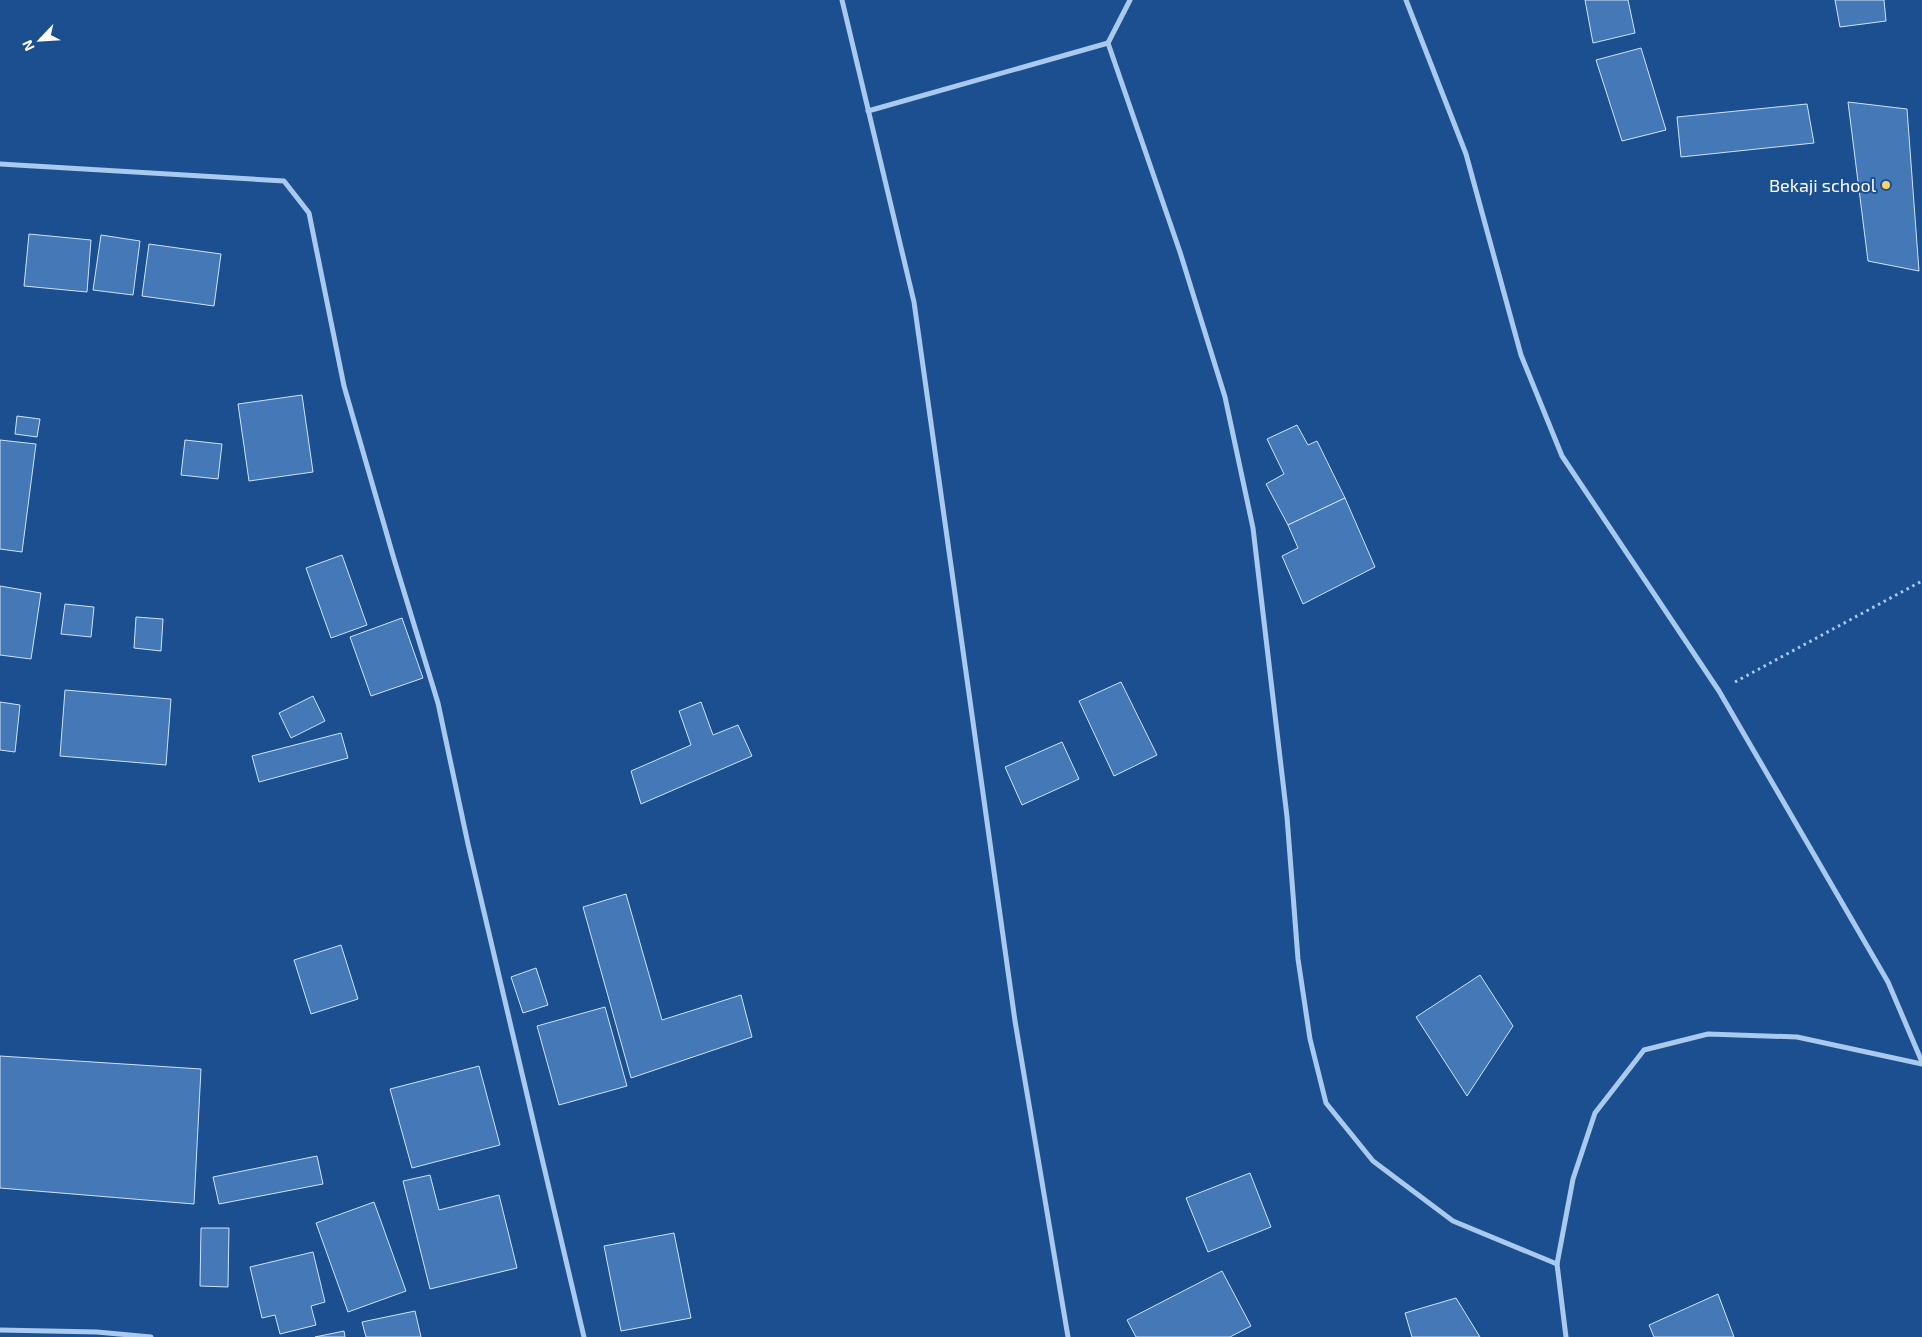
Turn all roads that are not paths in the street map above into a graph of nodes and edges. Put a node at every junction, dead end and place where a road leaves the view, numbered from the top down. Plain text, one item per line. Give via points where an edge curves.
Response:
1 (842, 0) edge
2 (1130, 0) edge
3 (1406, 0) edge
4 (1108, 43) junction
5 (868, 111) junction
6 (0, 164) edge
7 (1922, 1063) edge
8 (1557, 1264) junction
9 (0, 1330) edge
10 (151, 1337) edge
11 (584, 1337) edge
12 (1068, 1337) edge
13 (1566, 1337) edge

1 - 5 street
2 - 4 street
3 - 7 street via 1466,154 1521,355 1562,456 1719,690 1888,982
4 - 5 street
4 - 8 street via 1180,252 1225,397 1253,528 1287,817 1298,959 1310,1039 1326,1103 1372,1160 1453,1221
5 - 12 street via 914,302 1015,1021
6 - 11 street via 284,181 309,213 344,386 438,704
7 - 8 street via 1797,1037 1708,1034 1644,1050 1595,1113 1573,1179
8 - 13 street
9 - 10 street

